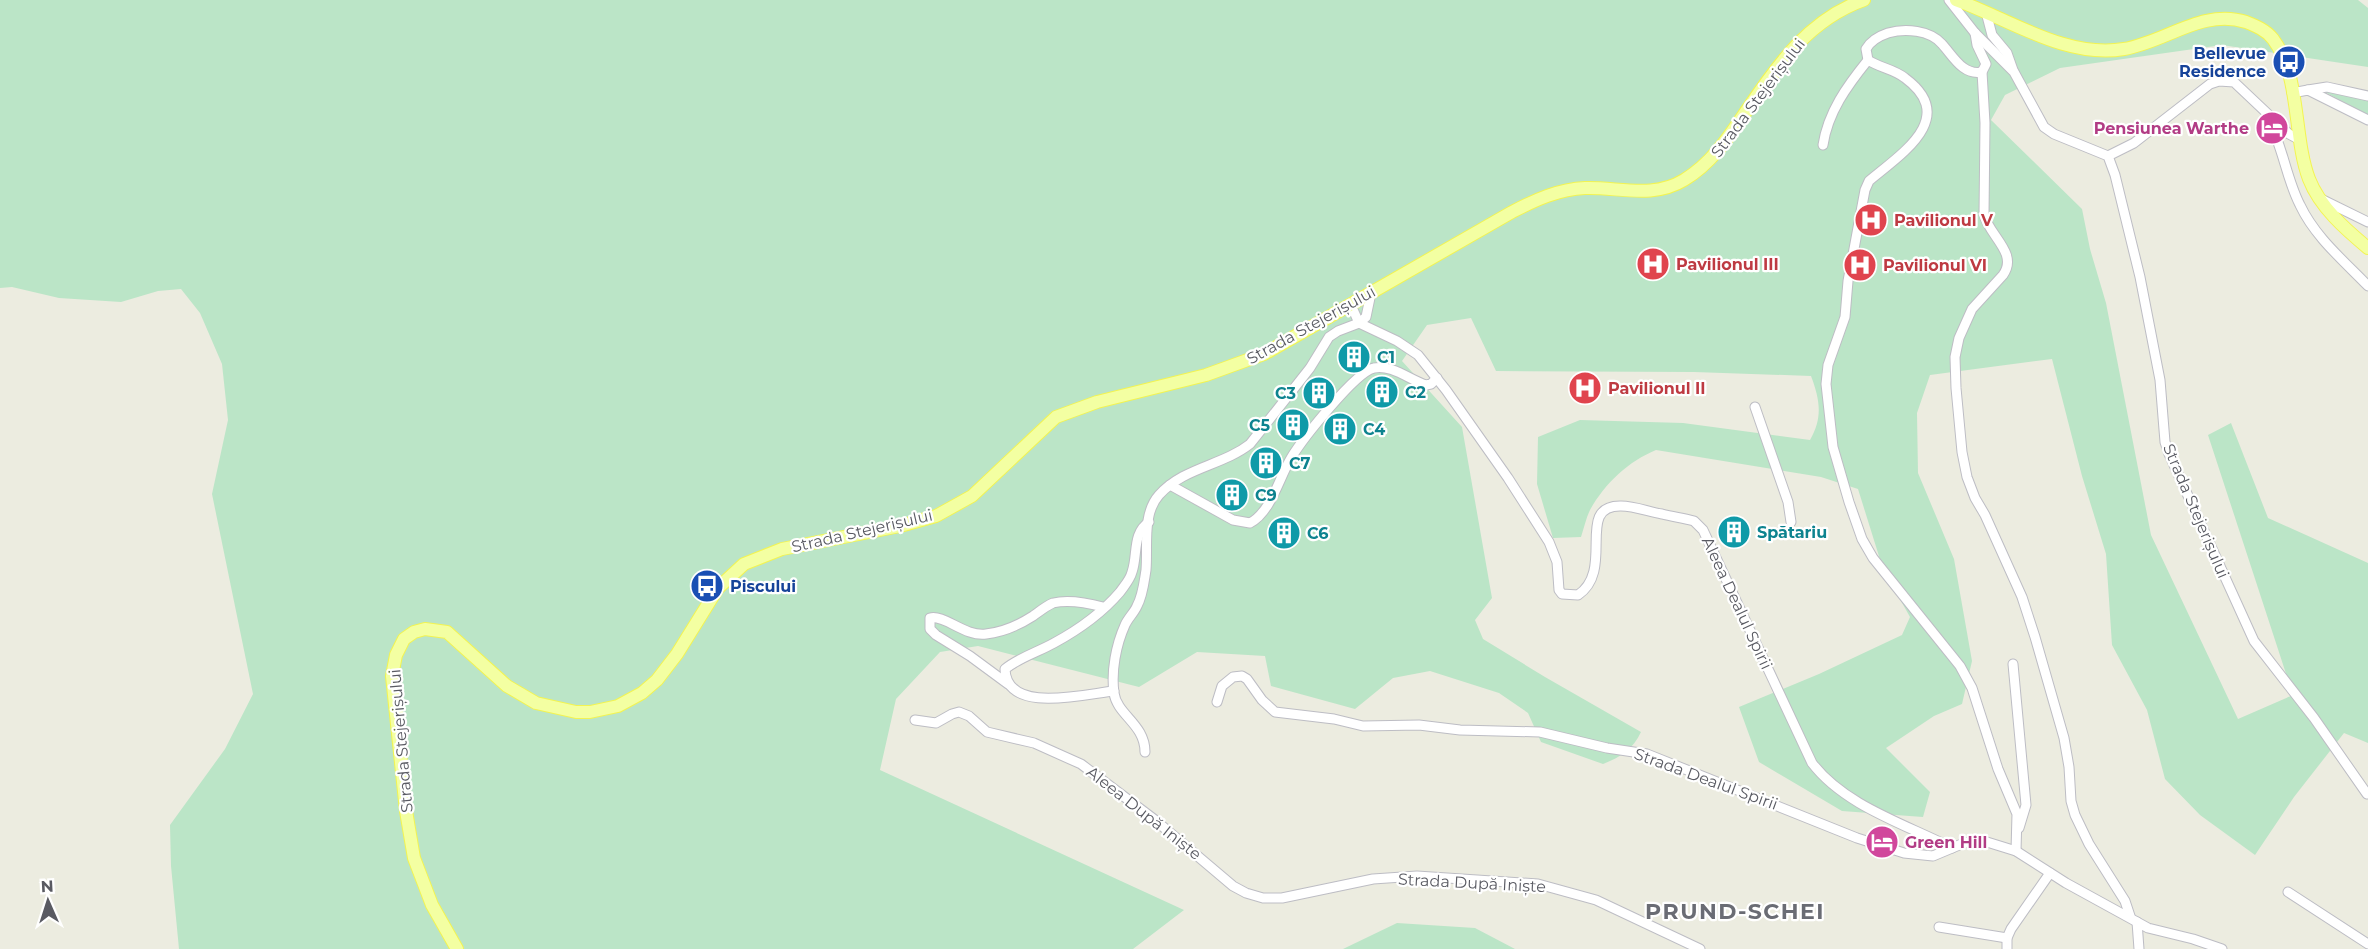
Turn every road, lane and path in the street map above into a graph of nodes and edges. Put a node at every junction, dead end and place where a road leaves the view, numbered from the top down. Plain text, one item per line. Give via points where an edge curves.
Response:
1 (1864, 0) edge
2 (1949, 0) edge
3 (1956, 0) edge
4 (1986, 12) junction
5 (1975, 33) junction
6 (1868, 60) junction
7 (1983, 72) junction
8 (2014, 72) junction
9 (2308, 90) junction
10 (2292, 93) junction
11 (2368, 96) edge
12 (2265, 113) junction
13 (2368, 120) edge
14 (2300, 140) junction
15 (1822, 145) dead end
16 (2108, 156) junction
17 (2319, 198) junction
18 (2368, 222) edge
19 (2368, 248) edge
20 (2368, 286) edge
21 (1371, 293) junction
22 (1351, 305) junction
23 (1359, 323) junction
24 (1437, 378) junction
25 (1755, 407) dead end
26 (1170, 485) junction
27 (1149, 522) junction
28 (1791, 522) dead end
29 (1104, 607) junction
30 (2013, 664) dead end
31 (1009, 686) junction
32 (1114, 691) junction
33 (1217, 702) dead end
34 (915, 720) dead end
35 (1145, 752) dead end
36 (2367, 794) edge
37 (2017, 833) junction
38 (1952, 848) junction
39 (2016, 852) junction
40 (2050, 873) junction
41 (2288, 892) dead end
42 (1305, 893) joint
43 (2133, 919) junction
44 (1939, 927) dead end
45 (2007, 938) junction
46 (2368, 944) edge
47 (457, 949) edge
48 (1700, 949) edge
49 (2007, 949) edge
50 (2139, 949) edge
51 (2222, 949) edge

1 - 21 main road, Strada Stejerișului via 1832,15 1801,39 1718,153 1684,180 1659,190 1586,188 1545,197
2 - 5 street
3 - 4 main road
4 - 8 street via 1992,35 2007,53
4 - 10 main road via 2043,36 2094,50 2124,50 2214,19 2240,20 2272,37 2284,60
5 - 7 street via 1985,61
5 - 8 street
6 - 7 street via 1866,49 1875,38 1911,31 1937,39 1961,66 1975,73
6 - 15 street via 1831,114
6 - 37 street via 1898,73 1916,88 1927,108 1927,120 1915,142 1869,181 1865,190 1845,317 1827,375 1833,447 1867,548 1884,575 1960,666 1972,688 2013,803
7 - 43 street via 1984,214 2008,262 2007,270 1972,309 1959,338 1955,357 1962,452 1975,498 2022,597 2064,738 2075,815
8 - 16 street via 2044,127
9 - 10 street
9 - 11 street via 2327,87
9 - 13 street
10 - 14 main road
12 - 14 street
12 - 16 street via 2234,82 2218,81 2134,143
12 - 20 street via 2277,136 2299,205 2321,237
14 - 17 main road via 2309,178
16 - 36 street, Strada Stejerișului via 2140,277 2160,380 2169,454 2254,641
17 - 18 street
17 - 19 main road
21 - 22 main road, Strada Stejerișului
21 - 23 street via 1366,317
22 - 23 street
22 - 47 main road, Strada Stejerișului via 1236,366 1097,402 1056,417 972,496 936,516 782,549 744,564 718,588 657,680 618,706 576,712 536,703 507,686 447,632 414,632 404,639 392,676 414,858 424,889
23 - 24 street, Aleea Dealul Spirii via 1397,340
23 - 26 street via 1329,337 1310,368 1250,444 1239,453 1188,472
24 - 26 street via 1426,385 1382,368 1358,377 1302,440 1262,514 1250,523 1233,520
24 - 38 street, Aleea Dealul Spirii via 1549,542 1557,561 1562,594 1578,595 1591,583 1597,564 1596,526 1604,509 1621,506 1694,521 1703,530 1812,763 1824,779 1841,792
25 - 28 street via 1788,502
26 - 27 street via 1151,506
27 - 29 street via 1138,534 1127,583
27 - 32 street via 1143,586 1138,605 1119,641
29 - 31 street via 1082,626 1005,669
29 - 31 street via 1052,604 1019,624 977,635 930,618 930,629 936,635
30 - 37 street via 2026,805
31 - 32 street via 1029,698
32 - 35 street via 1141,731
33 - 38 street, Strada Dealul Spirii via 1222,686 1233,677 1242,676 1275,712 1372,727 1419,725 1557,735 1647,754 1904,853 1933,856
34 - 42 street, Aleea După Iniște via 936,723 960,712 987,732 1056,751 1103,779 1233,886 1263,898
37 - 39 street
38 - 39 street, Strada Dealul Spirii via 1976,841
39 - 40 street, Strada Dealul Spirii
40 - 43 street, Strada Dealul Spirii
40 - 45 street
41 - 46 street
42 - 48 street, Strada După Iniște via 1373,879 1417,876 1538,884 1596,900
43 - 50 street
43 - 51 street, Strada Dealul Spirii via 2148,928
44 - 45 street
45 - 49 street

